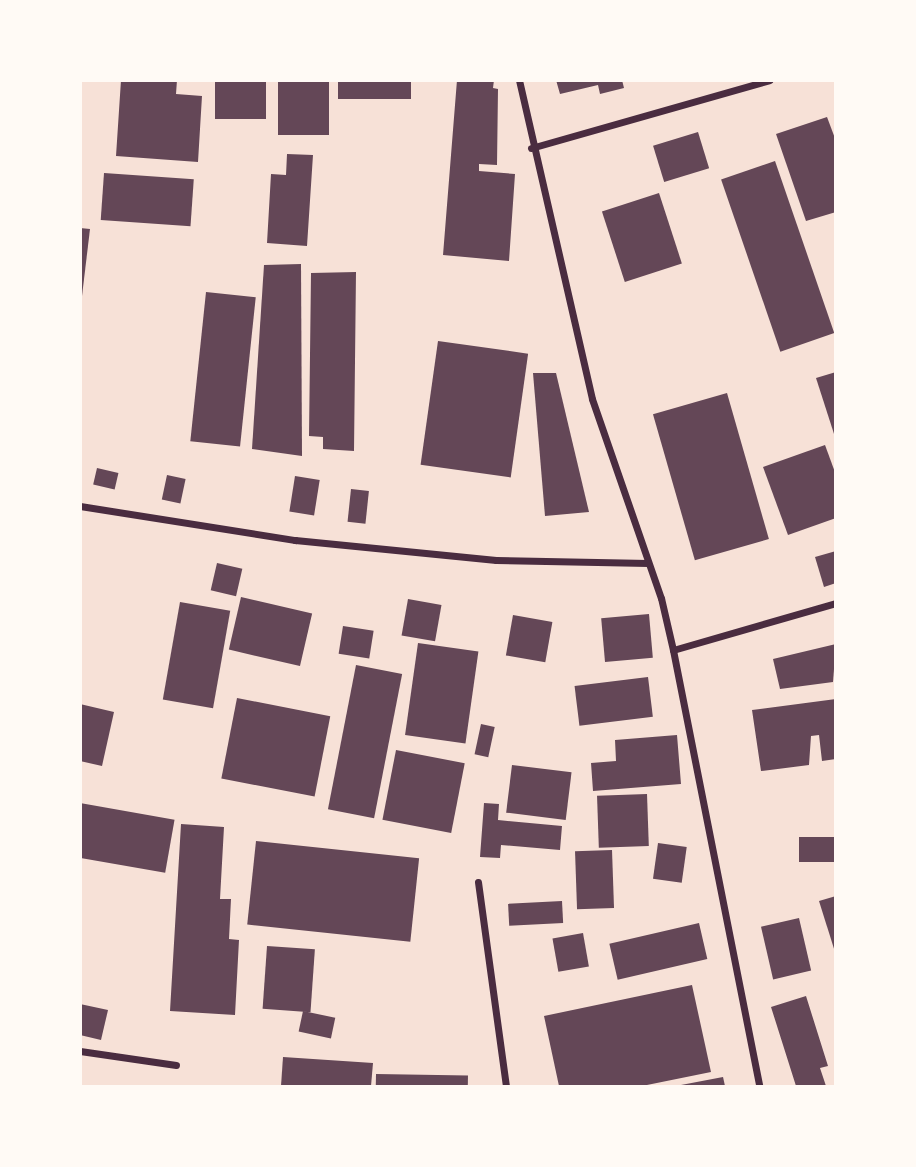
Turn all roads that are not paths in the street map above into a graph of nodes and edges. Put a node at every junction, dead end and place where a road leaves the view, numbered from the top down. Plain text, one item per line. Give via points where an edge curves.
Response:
1 (519, 80) edge
2 (770, 80) edge
3 (531, 148) junction
4 (80, 506) edge
5 (648, 563) junction
6 (835, 603) edge
7 (673, 650) junction
8 (478, 882) dead end
9 (80, 1051) edge
10 (176, 1065) dead end
11 (506, 1087) edge
12 (759, 1087) edge

1 - 3 street
2 - 3 street
3 - 5 street via 593,399
4 - 5 street via 295,540 496,560
5 - 7 street
6 - 7 street
7 - 12 street
8 - 11 street
9 - 10 street

